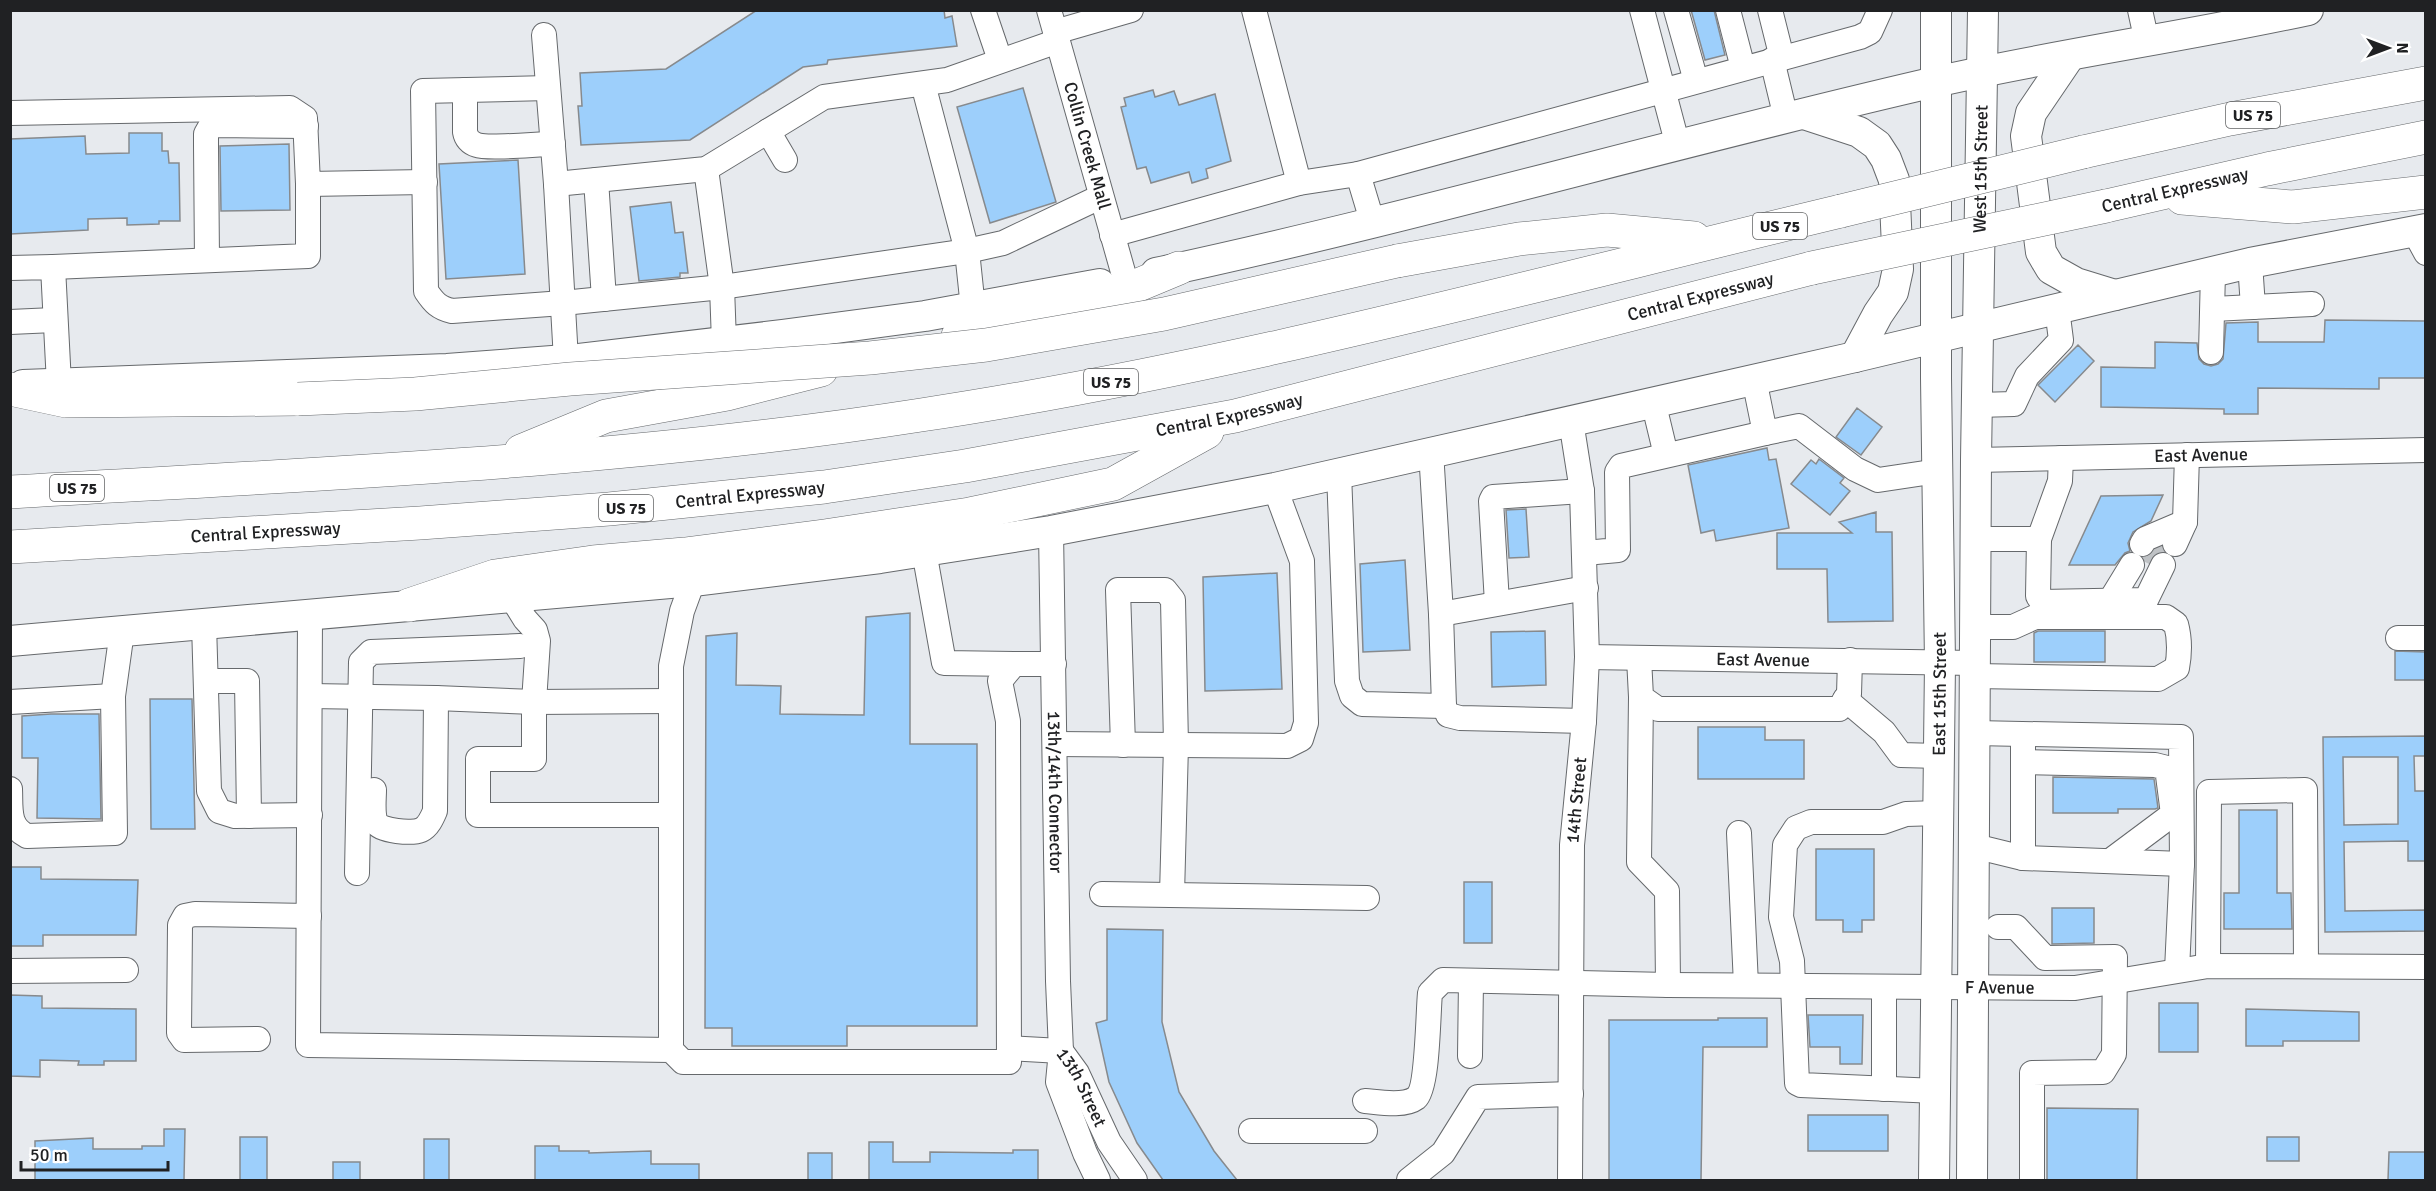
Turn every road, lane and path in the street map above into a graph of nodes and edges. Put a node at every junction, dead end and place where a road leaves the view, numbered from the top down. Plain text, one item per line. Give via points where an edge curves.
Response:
1 (983, 10) edge
2 (1131, 10) edge
3 (1254, 10) edge
4 (1642, 10) edge
5 (1676, 10) edge
6 (1728, 10) edge
7 (1740, 10) edge
8 (1770, 10) edge
9 (1880, 10) edge
10 (1936, 10) edge
11 (1983, 10) edge
12 (2140, 10) edge
13 (2293, 12) edge
14 (1054, 28) edge
15 (544, 35) dead end
16 (2147, 42) junction
17 (2069, 57) junction
18 (1000, 60) junction
19 (1763, 63) junction
20 (1981, 73) junction
21 (1696, 81) junction
22 (1935, 82) junction
23 (2426, 83) edge
24 (923, 84) junction
25 (548, 88) junction
26 (465, 90) junction
27 (1663, 90) junction
28 (193, 109) junction
29 (10, 112) edge
30 (1795, 116) junction
31 (306, 126) junction
32 (768, 131) junction
33 (2426, 137) edge
34 (553, 144) junction
35 (1678, 146) junction
36 (785, 160) dead end
37 (706, 169) junction
38 (1358, 174) junction
39 (596, 180) junction
40 (425, 182) junction
41 (1299, 183) junction
42 (308, 184) junction
43 (556, 184) junction
44 (2426, 192) edge
45 (1101, 196) junction
46 (2150, 196) junction
47 (1374, 224) junction
48 (1112, 235) junction
49 (2422, 238) edge
50 (1720, 240) junction
51 (967, 251) junction
52 (200, 261) junction
53 (2250, 264) junction
54 (53, 267) junction
55 (10, 268) edge
56 (1179, 268) junction
57 (2213, 272) junction
58 (1125, 279) junction
59 (722, 287) junction
60 (2115, 295) junction
61 (604, 299) junction
62 (563, 303) junction
63 (2312, 304) dead end
64 (2253, 307) junction
65 (973, 308) junction
66 (2057, 309) junction
67 (2213, 309) junction
68 (54, 320) junction
69 (10, 322) edge
70 (1979, 328) junction
71 (1936, 337) junction
72 (724, 342) junction
73 (2211, 352) dead end
74 (1855, 357) junction
75 (566, 360) junction
76 (1754, 380) junction
77 (58, 384) junction
78 (10, 387) edge
79 (1653, 401) junction
80 (1977, 405) junction
81 (1235, 416) junction
82 (1571, 421) junction
83 (1766, 433) junction
84 (2426, 450) edge
85 (1431, 451) junction
86 (1666, 455) junction
87 (2187, 455) junction
88 (2061, 458) junction
89 (1976, 460) junction
90 (492, 464) junction
91 (1938, 471) junction
92 (1338, 473) junction
93 (1275, 488) junction
94 (1582, 491) junction
95 (10, 492) edge
96 (2185, 522) junction
97 (1051, 531) junction
98 (1976, 539) junction
99 (2039, 539) junction
100 (10, 547) edge
101 (924, 551) junction
102 (1585, 553) junction
103 (2152, 555) junction
104 (693, 581) junction
105 (1586, 588) junction
106 (512, 598) junction
107 (2123, 601) junction
108 (1497, 603) junction
109 (409, 605) junction
110 (1441, 614) junction
111 (310, 615) junction
112 (204, 624) junction
113 (1975, 627) junction
114 (122, 631) junction
115 (2398, 638) dead end
116 (2426, 638) edge
117 (10, 641) edge
118 (520, 646) dead end
119 (1587, 657) junction
120 (1639, 658) junction
121 (1850, 660) junction
122 (1940, 663) junction
123 (1014, 664) junction
124 (1054, 664) junction
125 (1975, 670) junction
126 (206, 681) junction
127 (113, 696) junction
128 (310, 696) junction
129 (1641, 697) junction
130 (436, 698) junction
131 (1845, 699) junction
132 (670, 701) junction
133 (10, 702) edge
134 (534, 702) junction
135 (360, 703) junction
136 (1444, 706) junction
137 (1584, 721) junction
138 (2024, 732) junction
139 (1975, 733) junction
140 (1055, 744) junction
141 (1123, 745) junction
142 (1176, 745) junction
143 (1939, 756) junction
144 (2024, 762) junction
145 (10, 789) edge
146 (1939, 800) junction
147 (310, 815) junction
148 (249, 816) junction
149 (670, 816) junction
150 (1739, 833) dead end
151 (1974, 846) junction
152 (2023, 858) junction
153 (2110, 861) junction
154 (2182, 864) junction
155 (357, 873) dead end
156 (1102, 894) dead end
157 (1172, 895) junction
158 (1367, 898) dead end
159 (309, 916) junction
160 (1998, 927) dead end
161 (2208, 966) junction
162 (2306, 966) junction
163 (2426, 967) edge
164 (126, 970) dead end
165 (2177, 970) junction
166 (10, 971) edge
167 (1471, 981) junction
168 (2115, 981) junction
169 (1572, 982) junction
170 (1668, 985) junction
171 (1746, 985) junction
172 (1792, 986) junction
173 (1884, 987) junction
174 (1937, 987) junction
175 (1973, 987) junction
176 (258, 1039) dead end
177 (1009, 1048) junction
178 (670, 1050) junction
179 (1061, 1051) junction
180 (1470, 1056) dead end
181 (1884, 1089) junction
182 (1935, 1091) junction
183 (1571, 1095) junction
184 (1365, 1101) dead end
185 (1251, 1131) dead end
186 (1365, 1131) dead end
187 (1098, 1180) edge
188 (1135, 1180) edge
189 (1409, 1180) edge
190 (1570, 1180) edge
191 (1934, 1180) edge
192 (1972, 1180) edge
193 (2032, 1180) edge

1 - 18 street
2 - 14 street
3 - 41 street
4 - 27 street
5 - 21 street
6 - 19 street
7 - 19 street
8 - 19 street
9 - 19 street via 1870,32 1860,37
10 - 22 main road
11 - 20 main road, West 15th Street
12 - 16 street
13 - 16 main road
14 - 18 street
14 - 45 street, Collin Creek Mall
15 - 25 street
16 - 17 main road
17 - 20 main road
17 - 60 main road via 2031,112 2026,136 2042,252 2051,269 2076,283
18 - 24 street via 947,80
19 - 21 street
19 - 30 street
20 - 22 main road
20 - 70 main road, West 15th Street
21 - 27 street
22 - 30 main road
22 - 71 main road, East 15th Street
23 - 50 highway, US 75, bridge via 2230,119
24 - 32 street via 824,97
24 - 51 street
25 - 26 street
25 - 34 street
26 - 34 street via 466,138 477,146
26 - 40 street via 423,91
27 - 35 street
27 - 38 street
28 - 29 street
28 - 31 street via 290,108 305,118
28 - 52 street
30 - 35 main road
30 - 74 main road via 1859,132 1877,144 1894,180 1898,269 1893,292
31 - 42 street
31 - 52 street via 210,127 206,134
32 - 36 street
32 - 37 street
33 - 46 highway, Central Expressway / US 75
34 - 43 street
35 - 47 main road
37 - 39 street
37 - 59 street
38 - 41 street
38 - 47 street
39 - 43 street
39 - 61 street
40 - 42 street
40 - 62 street via 426,291 433,301 453,311
41 - 48 street
42 - 52 street via 308,256
43 - 62 street
44 - 46 highway via 2293,207
45 - 48 street, Collin Creek Mall
45 - 51 street via 1003,243
46 - 81 highway, Central Expressway / US 75, bridge via 1812,268
47 - 56 main road
48 - 58 street, Collin Creek Mall
49 - 53 main road
50 - 78 highway, bridge via 1607,230 1519,239 1397,261 1164,314 986,345 870,358 415,394 297,399 66,401
50 - 90 highway, US 75 via 1283,346 1059,392 782,435
51 - 59 street
51 - 65 street
52 - 54 street
53 - 57 main road
53 - 64 street
54 - 55 street
54 - 68 street
56 - 58 main road
56 - 90 highway via 1119,293 1028,319 727,394 606,416
57 - 60 main road
57 - 67 street
58 - 65 main road
59 - 61 street
59 - 72 street
60 - 66 main road
61 - 62 street
62 - 75 street
63 - 64 street
64 - 67 street
65 - 72 main road
66 - 70 main road
66 - 80 street via 2061,339 2027,376 2014,404
67 - 73 street
68 - 69 street
68 - 77 street
70 - 71 main road
70 - 80 main road, East 15th Street
71 - 74 main road
71 - 91 main road, East 15th Street
72 - 75 main road
74 - 76 main road
75 - 77 main road via 447,369
76 - 79 main road
76 - 83 street
77 - 78 main road
79 - 82 main road
79 - 86 street
80 - 89 main road, East 15th Street
81 - 100 highway, Central Expressway / US 75 via 965,466 692,502
81 - 109 highway via 1113,484 970,514 835,535 495,576
82 - 85 main road
82 - 94 street, 14th Street
83 - 86 street
83 - 91 street via 1799,426 1855,469 1878,480
84 - 87 street, East Avenue
85 - 92 main road
85 - 110 street
86 - 102 street via 1619,468 1618,550
87 - 88 street, East Avenue
87 - 96 street
88 - 89 street, East Avenue
88 - 99 street via 2060,481
89 - 98 main road, East 15th Street
90 - 95 highway, US 75
91 - 122 main road, East 15th Street
92 - 93 main road
92 - 136 street via 1345,657 1352,696 1362,704
93 - 97 main road
93 - 142 street via 1302,561 1306,723 1301,739 1287,746
94 - 102 street, 14th Street
94 - 108 street via 1494,496 1491,501
96 - 103 street
96 - 103 street via 2145,540
97 - 101 main road
97 - 124 street, 13th/14th Connector
98 - 99 street
98 - 113 main road, East 15th Street
99 - 107 street via 2038,596 2042,602
101 - 104 main road
101 - 123 street via 944,663
102 - 105 street, 14th Street
103 - 107 street
103 - 107 street via 2146,600
104 - 106 main road
104 - 132 street via 674,650
105 - 108 street
105 - 119 street, 14th Street
106 - 109 main road
106 - 134 street via 535,630 538,641
108 - 110 street
109 - 111 main road
110 - 136 street
111 - 112 main road
111 - 128 street
112 - 114 main road
112 - 126 street
113 - 125 main road, East 15th Street
113 - 125 street, East Avenue via 2013,627 2035,617 2166,617 2176,624 2180,652 2177,668 2158,679
114 - 117 main road
114 - 127 street
115 - 116 street
118 - 135 street via 371,652 361,662
119 - 120 street, East Avenue
119 - 137 street, 14th Street
120 - 121 street, East Avenue
120 - 129 street
121 - 122 street, East Avenue
121 - 131 street via 1849,694
122 - 125 street, East Avenue
122 - 143 main road, East 15th Street
123 - 124 street
123 - 177 street via 1000,681 1008,721
124 - 140 street, 13th/14th Connector
125 - 139 main road, East 15th Street
126 - 148 street via 209,791 219,810
126 - 148 street via 247,681
127 - 133 street
127 - 145 street via 115,833 27,836 11,821
128 - 135 street
128 - 147 street
129 - 131 street via 1658,709 1839,709
129 - 170 street via 1639,862 1667,891
130 - 134 street
130 - 135 street
130 - 135 street via 435,811 421,830 390,831 374,820 372,720
131 - 143 street via 1884,732 1900,755
132 - 134 street
132 - 149 street
134 - 149 street via 534,759 478,759 478,815
135 - 155 street
136 - 137 street via 1448,715 1460,718
137 - 169 street, 14th Street via 1572,845
138 - 139 street
138 - 144 street
138 - 154 street via 2181,737
139 - 151 main road, East 15th Street
140 - 141 street
140 - 179 street, 13th/14th Connector
141 - 142 street
141 - 142 street via 1118,590 1139,589 1165,590 1173,600
142 - 157 street
143 - 146 main road, East 15th Street
144 - 152 street
144 - 153 street via 2167,768 2173,814
146 - 151 main road via 1954,832
146 - 172 street via 1882,822 1811,822 1796,828 1785,845 1781,917 1792,961
146 - 174 main road, East 15th Street
147 - 148 street
147 - 159 street
149 - 178 street
150 - 171 street
151 - 152 street
151 - 175 main road, East 15th Street
152 - 153 street
153 - 154 street
154 - 165 street
156 - 157 street
157 - 158 street
159 - 176 street via 195,914 185,916 180,925 179,1033 184,1040
159 - 178 street via 308,1046
160 - 168 street via 2016,927 2045,958 2115,957
161 - 162 street, F Avenue
161 - 162 street via 2209,792 2305,790
161 - 165 street, F Avenue
162 - 163 street, F Avenue
164 - 166 street
165 - 168 street, F Avenue
167 - 169 street, F Avenue
167 - 180 street
167 - 184 street, F Avenue via 1443,980 1430,993 1424,1084 1416,1098 1405,1102
168 - 175 street, F Avenue via 2075,988
168 - 193 street via 2114,1054 2103,1072 2032,1073
169 - 170 street, F Avenue
169 - 183 street, 14th Street
170 - 171 street, F Avenue
171 - 172 street, F Avenue
172 - 173 street, F Avenue
172 - 181 street via 1797,1083
173 - 174 street, F Avenue
173 - 181 street
174 - 175 street, F Avenue
174 - 182 main road, East 15th Street
175 - 192 main road, East 15th Street
177 - 178 street via 1009,1062 683,1062
177 - 179 street
179 - 187 street, 13th Street via 1058,1082
179 - 188 street, 13th Street via 1077,1073 1109,1142
181 - 182 street
182 - 191 main road, East 15th Street
183 - 189 street via 1478,1097 1443,1154
183 - 190 street, 14th Street
185 - 186 street

